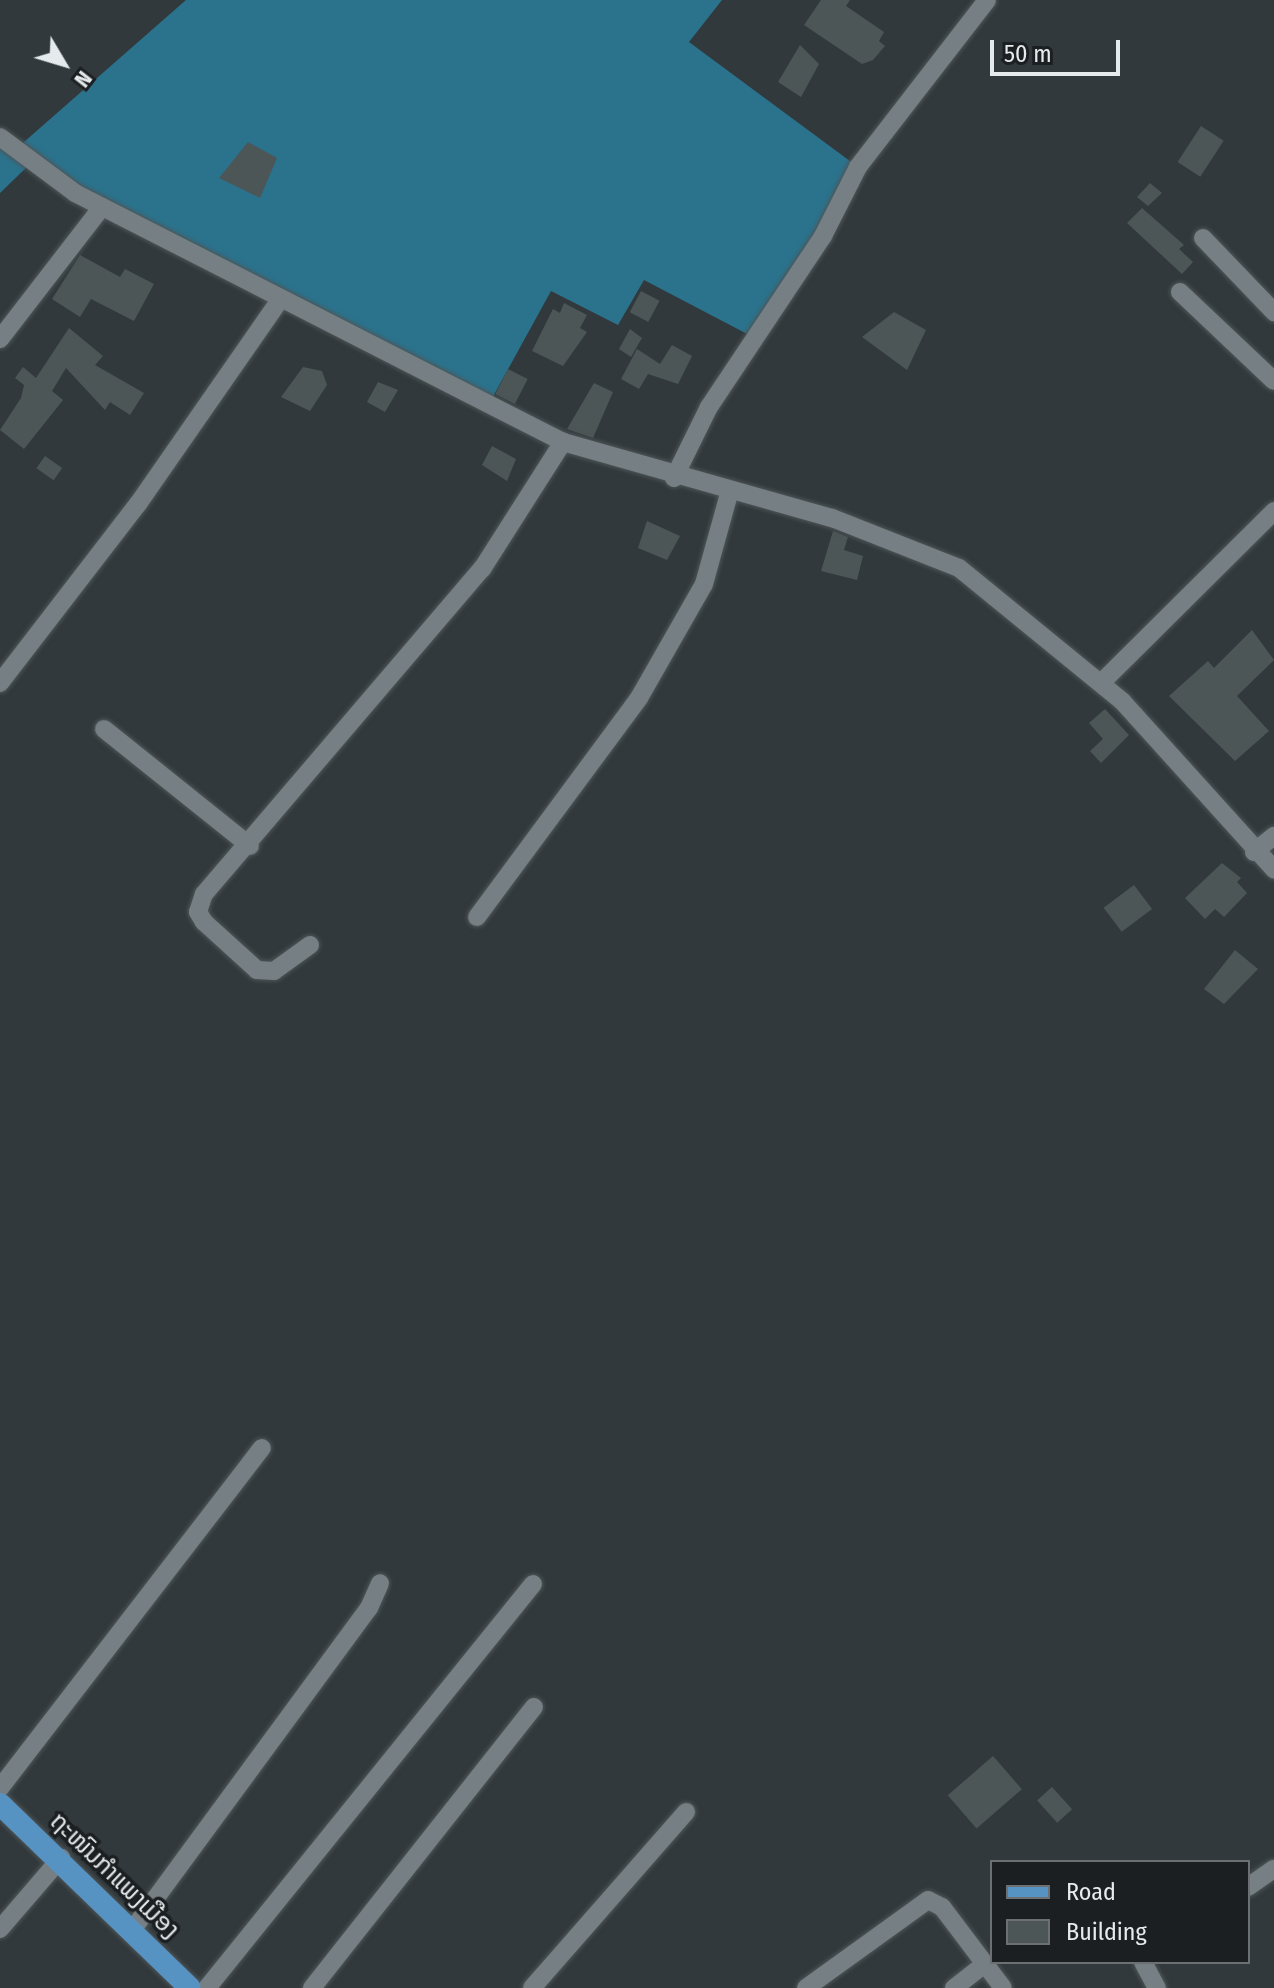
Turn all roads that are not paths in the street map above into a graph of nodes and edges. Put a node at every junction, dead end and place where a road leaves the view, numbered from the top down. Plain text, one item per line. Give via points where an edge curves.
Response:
1 (987, 0) edge
2 (0, 137) edge
3 (102, 207) junction
4 (1203, 238) dead end
5 (1180, 292) dead end
6 (279, 301) junction
7 (1274, 312) edge
8 (0, 339) edge
9 (1274, 381) edge
10 (563, 442) junction
11 (674, 478) junction
12 (729, 494) junction
13 (1274, 511) edge
14 (0, 683) edge
15 (1101, 683) junction
16 (104, 729) dead end
17 (1274, 836) edge
18 (250, 846) junction
19 (1254, 852) junction
20 (1274, 869) edge
21 (477, 917) dead end
22 (310, 945) dead end
23 (262, 1448) dead end
24 (380, 1583) dead end
25 (533, 1584) dead end
26 (534, 1707) dead end
27 (0, 1788) edge
28 (0, 1804) edge
29 (686, 1812) dead end
30 (61, 1858) junction
31 (1274, 1869) edge
32 (1250, 1886) edge
33 (0, 1929) edge
34 (133, 1929) junction
35 (985, 1964) junction
36 (1144, 1964) edge
37 (190, 1988) edge
38 (207, 1988) edge
39 (312, 1988) edge
40 (532, 1988) edge
41 (806, 1988) edge
42 (954, 1988) edge
43 (1003, 1988) edge
44 (1157, 1988) edge

1 - 11 street via 858,167 823,236 716,395
2 - 3 street
3 - 6 street
3 - 8 street
4 - 7 street
5 - 9 street
6 - 10 street
6 - 14 street via 138,504
10 - 11 street
10 - 18 street via 482,569
11 - 12 street
12 - 15 street via 862,528 959,568
12 - 21 street via 704,584 639,698
13 - 15 street
15 - 19 street
16 - 18 street
17 - 19 street
18 - 22 street via 204,894 198,912 257,970 274,971
19 - 20 street
23 - 27 street
24 - 34 street via 352,1633
25 - 38 street
26 - 39 street
28 - 30 main road, ຖະໜົນກຳແພງເມືອງ
29 - 40 street
30 - 33 street
30 - 34 main road, ຖະໜົນກຳແພງເມືອງ
31 - 32 street
34 - 37 main road, ຖະໜົນກຳແພງເມືອງ
35 - 41 street via 942,1907 928,1900
35 - 42 street
35 - 43 street
36 - 44 street

